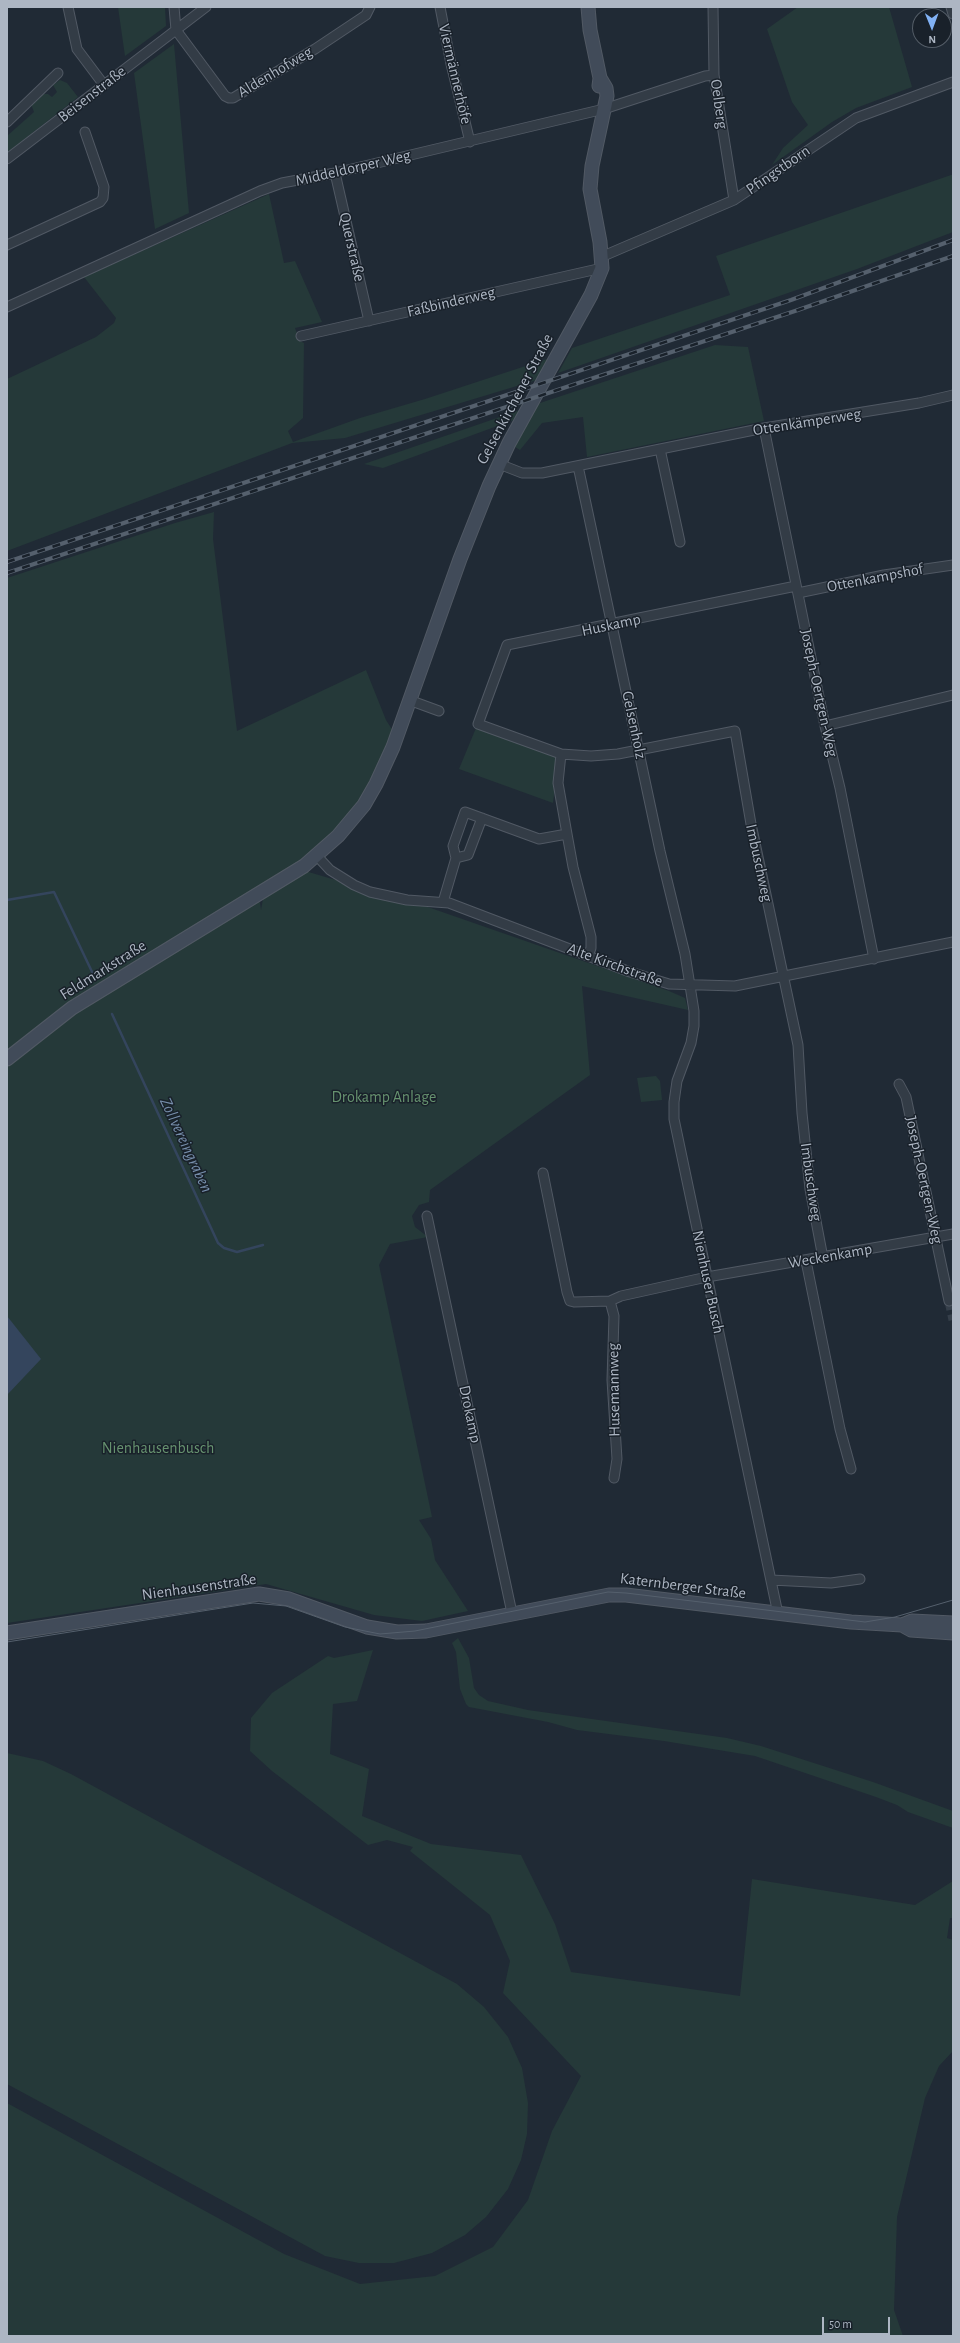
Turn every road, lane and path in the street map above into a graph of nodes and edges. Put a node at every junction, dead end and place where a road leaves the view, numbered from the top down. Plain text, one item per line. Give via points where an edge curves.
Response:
1 (68, 7) edge
2 (174, 7) edge
3 (206, 7) edge
4 (370, 7) edge
5 (440, 7) edge
6 (588, 7) edge
7 (713, 7) edge
8 (951, 7) edge
9 (953, 14) edge
10 (176, 30) junction
11 (58, 73) dead end
12 (714, 75) junction
13 (953, 82) edge
14 (104, 85) junction
15 (604, 109) junction
16 (7, 122) edge
17 (85, 132) dead end
18 (470, 142) junction
19 (7, 159) edge
20 (335, 173) junction
21 (734, 200) junction
22 (7, 245) edge
23 (602, 263) junction
24 (7, 307) edge
25 (369, 321) junction
26 (301, 336) dead end
27 (953, 395) edge
28 (764, 428) junction
29 (660, 449) junction
30 (498, 464) junction
31 (578, 466) junction
32 (680, 542) dead end
33 (953, 565) edge
34 (797, 590) junction
35 (613, 625) junction
36 (953, 695) edge
37 (409, 700) junction
38 (439, 711) dead end
39 (478, 724) joint
40 (825, 726) junction
41 (640, 750) junction
42 (561, 754) junction
43 (482, 818) junction
44 (567, 834) junction
45 (317, 856) junction
46 (456, 858) junction
47 (443, 902) junction
48 (221, 917) joint
49 (953, 942) edge
50 (588, 956) junction
51 (874, 959) junction
52 (783, 977) junction
53 (689, 985) junction
54 (7, 1059) edge
55 (899, 1084) dead end
56 (543, 1173) dead end
57 (427, 1216) dead end
58 (953, 1234) edge
59 (936, 1238) junction
60 (823, 1258) junction
61 (806, 1261) junction
62 (707, 1277) junction
63 (610, 1301) junction
64 (949, 1301) dead end
65 (851, 1469) dead end
66 (614, 1478) dead end
67 (860, 1579) dead end
68 (771, 1580) junction
69 (512, 1613) junction
70 (778, 1614) junction
71 (953, 1623) edge
72 (902, 1625) junction
73 (415, 1632) joint
74 (938, 1632) junction
75 (7, 1633) edge
76 (953, 1633) edge
77 (953, 1638) edge

1 - 14 street via 76,49
2 - 10 street
3 - 10 street, Beisenstraße
4 - 10 street, Aldenhofweg via 366,14 315,49 233,98 225,96
5 - 18 street, Viermännerhöfe
6 - 15 street via 600,78 599,93
7 - 12 street, Oelberg
8 - 9 street
10 - 14 street, Beisenstraße
11 - 16 street
12 - 15 street, Middeldorper Weg
12 - 21 street, Oelberg
13 - 21 street, Pfingstborn via 856,118
14 - 19 street, Beisenstraße
15 - 18 street, Middeldorper Weg
15 - 23 street via 590,178
17 - 22 street via 104,187 103,198 100,202
18 - 20 street, Middeldorper Weg
20 - 24 street, Middeldorper Weg via 260,190
20 - 25 street, Querstraße
21 - 23 street, Pfingstborn
23 - 25 street, Faßbinderweg
23 - 30 street, Gelsenkirchener Straße via 591,295
25 - 26 street, Faßbinderweg
27 - 28 street, Ottenkämperweg via 919,403
28 - 29 street, Ottenkämperweg
28 - 34 street, Joseph-Oertgen-Weg
29 - 31 street, Ottenkämperweg
29 - 32 street
30 - 31 street, Ottenkämperweg via 516,472 531,474
30 - 37 street, Gelsenkirchener Straße via 478,511
31 - 35 street, Gelsenholz
33 - 34 street, Ottenkampshof
34 - 35 street, Huskamp via 711,603
34 - 40 street, Joseph-Oertgen-Weg
35 - 39 street, Huskamp via 507,645
35 - 41 street, Gelsenholz
36 - 40 street
37 - 38 street
37 - 45 street, Gelsenkirchener Straße via 394,747 376,784 351,820
39 - 42 street, Imbuschweg
40 - 51 street, Joseph-Oertgen-Weg
41 - 42 street, Imbuschweg via 591,756
41 - 52 street, Imbuschweg via 735,731 751,824
41 - 53 street, Gelsenholz
42 - 44 street via 558,783
43 - 44 street via 539,839
43 - 46 street via 468,855
43 - 46 street via 465,812 454,846
44 - 50 street via 591,937 592,948
45 - 47 street, Alte Kirchstraße via 330,870 364,890 407,900
45 - 48 street, Gelsenkirchener Straße via 268,890
46 - 47 street
47 - 50 street, Alte Kirchstraße
48 - 54 street, Feldmarkstraße via 72,1008
49 - 51 street, Alte Kirchstraße
50 - 53 street, Alte Kirchstraße via 669,984
51 - 52 street, Alte Kirchstraße
52 - 53 street, Alte Kirchstraße via 735,986
52 - 60 street, Imbuschweg via 798,1045 810,1189
53 - 62 street, Nienhuser Busch via 694,1011 694,1031 677,1080 674,1114
55 - 59 street, Joseph-Oertgen-Weg via 906,1097
56 - 63 street via 568,1297 574,1302
57 - 69 street, Drokamp
58 - 59 street, Weckenkamp
59 - 60 street, Weckenkamp
59 - 64 street, Joseph-Oertgen-Weg
60 - 61 street, Weckenkamp
61 - 62 street, Weckenkamp
61 - 65 street via 840,1429
62 - 63 street via 621,1296
62 - 68 street, Nienhuser Busch
63 - 66 street, Husemannweg via 614,1316 612,1380 617,1459
67 - 68 street via 831,1584
68 - 70 street, Nienhuser Busch
69 - 70 street, Katernberger Straße via 597,1596 618,1595
69 - 73 street, Katernberger Straße
70 - 72 street, Katernberger Straße
71 - 72 street, Katernberger Straße via 912,1621
72 - 74 street, Katernberger Straße via 911,1630
73 - 75 street, Nienhausenstraße via 374,1629 289,1599 259,1594
74 - 76 street, Katernberger Straße
74 - 77 street

